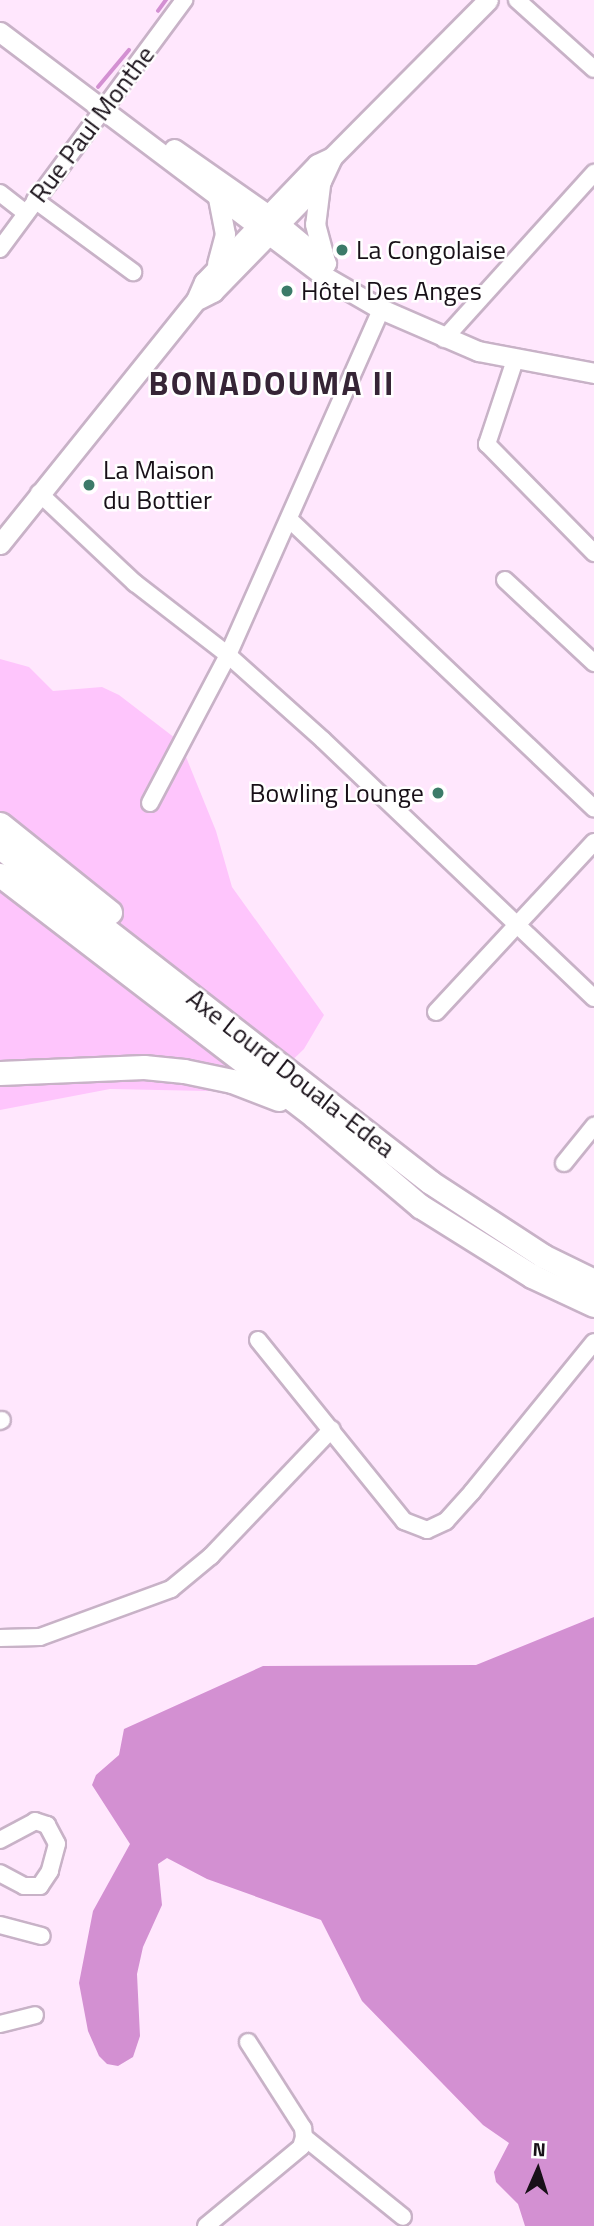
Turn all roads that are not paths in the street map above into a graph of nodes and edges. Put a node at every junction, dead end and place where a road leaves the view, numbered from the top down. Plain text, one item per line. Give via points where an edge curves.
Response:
1 (184, 0) edge
2 (488, 0) edge
3 (517, 0) edge
4 (0, 32) edge
5 (594, 69) edge
6 (104, 107) junction
7 (332, 156) junction
8 (592, 180) edge
9 (321, 181) junction
10 (0, 193) edge
11 (218, 197) junction
12 (30, 206) junction
13 (268, 225) junction
14 (0, 249) edge
15 (325, 262) junction
16 (215, 271) junction
17 (133, 272) dead end
18 (340, 282) junction
19 (196, 300) junction
20 (381, 309) junction
21 (444, 339) junction
22 (515, 360) junction
23 (594, 373) edge
24 (39, 493) junction
25 (290, 520) junction
26 (1, 540) edge
27 (594, 553) edge
28 (505, 580) dead end
29 (228, 655) junction
30 (594, 663) edge
31 (150, 803) dead end
32 (594, 808) edge
33 (0, 824) edge
34 (594, 842) edge
35 (0, 847) edge
36 (0, 875) edge
37 (516, 927) junction
38 (594, 998) edge
39 (211, 1009) junction
40 (436, 1012) dead end
41 (0, 1073) edge
42 (315, 1117) junction
43 (594, 1126) edge
44 (564, 1163) dead end
45 (594, 1282) edge
46 (594, 1305) edge
47 (258, 1340) dead end
48 (594, 1342) edge
49 (332, 1429) junction
50 (0, 1638) edge
51 (0, 1840) edge
52 (0, 1873) edge
53 (0, 1926) edge
54 (42, 1936) dead end
55 (35, 2015) dead end
56 (0, 2024) edge
57 (248, 2042) dead end
58 (304, 2137) junction
59 (403, 2217) dead end
60 (206, 2226) edge

1 - 6 street, Rue Paul Monthe
2 - 7 main road
3 - 5 street
4 - 6 main road
6 - 11 main road
6 - 12 street, Rue Paul Monthe
6 - 13 main road
7 - 9 main road
7 - 13 main road via 317,164
8 - 21 street
9 - 13 main road
9 - 15 main road via 314,224
10 - 12 street
11 - 13 main road
11 - 16 main road via 225,234
12 - 14 street, Rue Paul Monthe
12 - 17 street
13 - 15 main road
13 - 16 main road
13 - 18 main road
13 - 19 main road via 213,292
15 - 18 main road
16 - 19 main road
18 - 20 main road
19 - 24 main road
20 - 21 main road
20 - 25 street
21 - 22 main road
22 - 23 main road
22 - 27 street via 487,444
24 - 26 main road
24 - 29 street via 135,583
25 - 29 street
25 - 32 street
28 - 30 street
29 - 31 street
29 - 37 street
33 - 39 highway via 113,915
34 - 37 street
35 - 39 highway, Axe Lourd Douala-Edea
36 - 42 highway, Axe Lourd Douala-Edea
37 - 38 street
37 - 40 street
39 - 45 highway, Axe Lourd Douala-Edea via 430,1182 543,1256
41 - 42 highway via 144,1067 184,1071 263,1091
42 - 46 highway, Axe Lourd Douala-Edea via 420,1206 531,1276
43 - 44 street
47 - 49 street
48 - 49 street via 438,1528 418,1529 404,1521
49 - 50 street via 211,1556 171,1589 40,1637
51 - 52 street via 35,1821 47,1825 57,1844 50,1871 40,1886 24,1886
53 - 54 street
55 - 56 street
57 - 58 street via 303,2128
58 - 59 street
58 - 60 street via 301,2147

